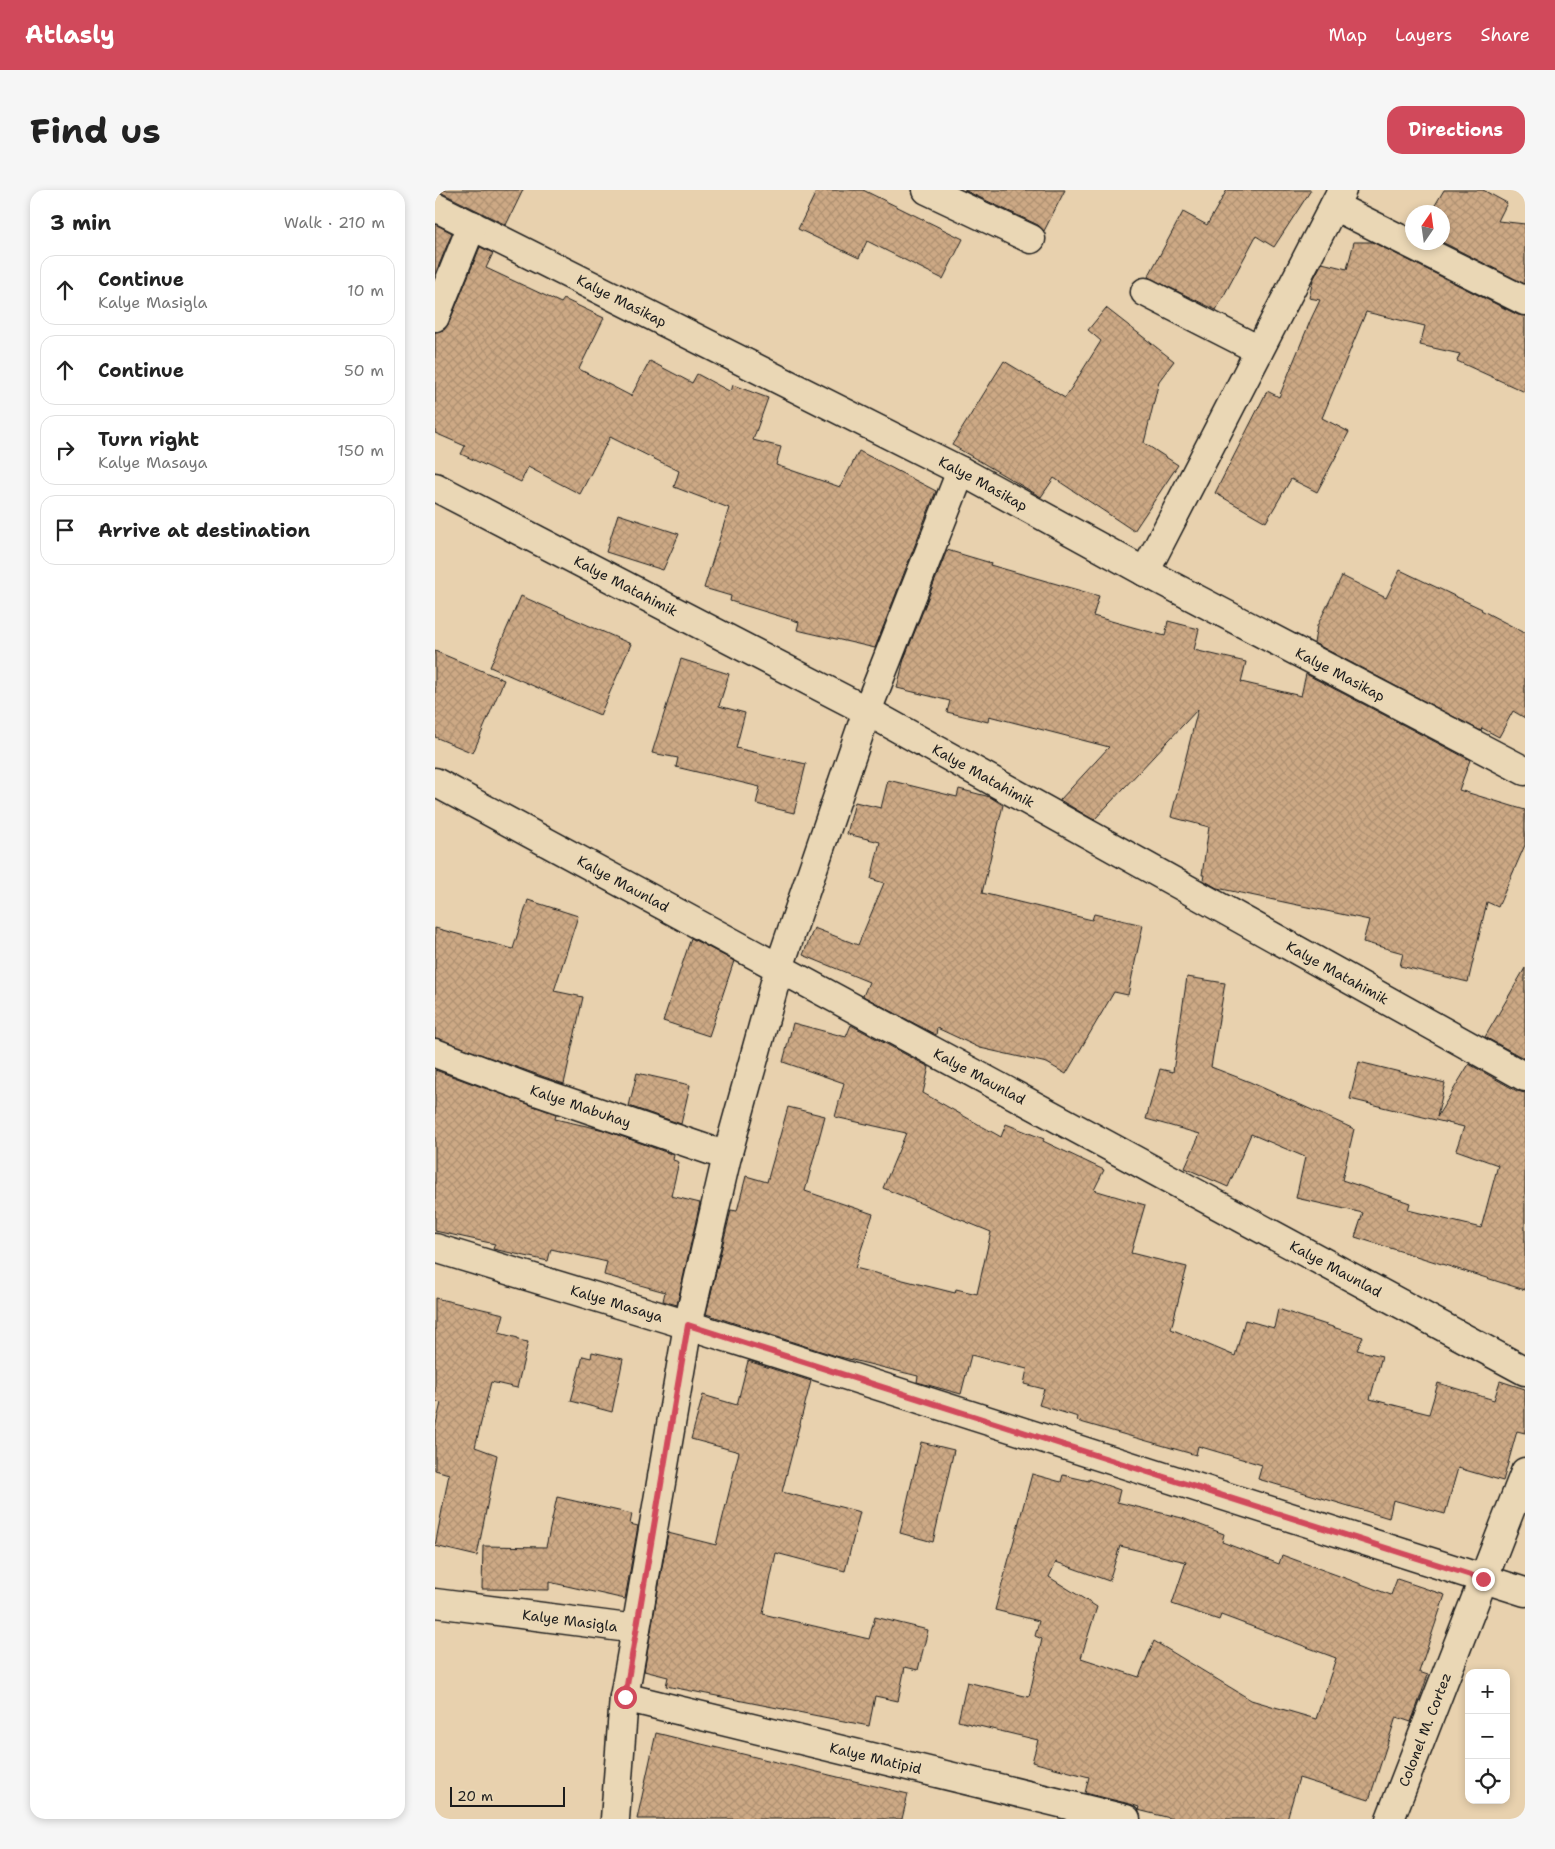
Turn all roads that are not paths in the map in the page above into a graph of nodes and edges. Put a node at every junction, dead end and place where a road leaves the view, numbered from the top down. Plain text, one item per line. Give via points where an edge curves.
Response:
1 (927, 190) edge
2 (1338, 198) edge
3 (435, 207) edge
4 (472, 225) junction
5 (1031, 239) dead end
6 (1145, 292) dead end
7 (1525, 301) edge
8 (435, 317) edge
9 (1259, 350) junction
10 (961, 471) junction
11 (435, 487) edge
12 (1145, 572) junction
13 (867, 711) junction
14 (1525, 771) edge
15 (435, 782) edge
16 (779, 968) junction
17 (435, 1054) edge
18 (1525, 1076) edge
19 (727, 1156) junction
20 (435, 1248) edge
21 (688, 1325) junction
22 (1525, 1371) edge
23 (1525, 1472) edge
24 (1483, 1579) junction
25 (1525, 1592) edge
26 (435, 1603) edge
27 (636, 1629) junction
28 (625, 1697) junction
29 (615, 1819) edge
30 (1125, 1819) edge
31 (1391, 1819) edge

1 - 5 street
2 - 7 street
2 - 9 street
3 - 4 street, Kalye Masikap
4 - 8 street
4 - 10 street, Kalye Masikap
6 - 9 street
9 - 12 street
10 - 12 street, Kalye Masikap
10 - 13 street
11 - 13 street, Kalye Matahimik
12 - 14 street, Kalye Masikap
13 - 16 street
13 - 18 street, Kalye Matahimik
15 - 16 street, Kalye Maunlad
16 - 19 street
16 - 22 street, Kalye Maunlad
17 - 19 street, Kalye Mabuhay
19 - 21 street
20 - 21 street, Kalye Masaya
21 - 24 street, Kalye Masaya
21 - 27 street
23 - 24 street, Colonel M. Cortez
24 - 25 street, Kalye Masaya
24 - 31 street, Colonel M. Cortez
26 - 27 street, Kalye Masigla
27 - 28 street, Kalye Masigla
28 - 29 street, Kalye Masigla
28 - 30 street, Kalye Matipid

